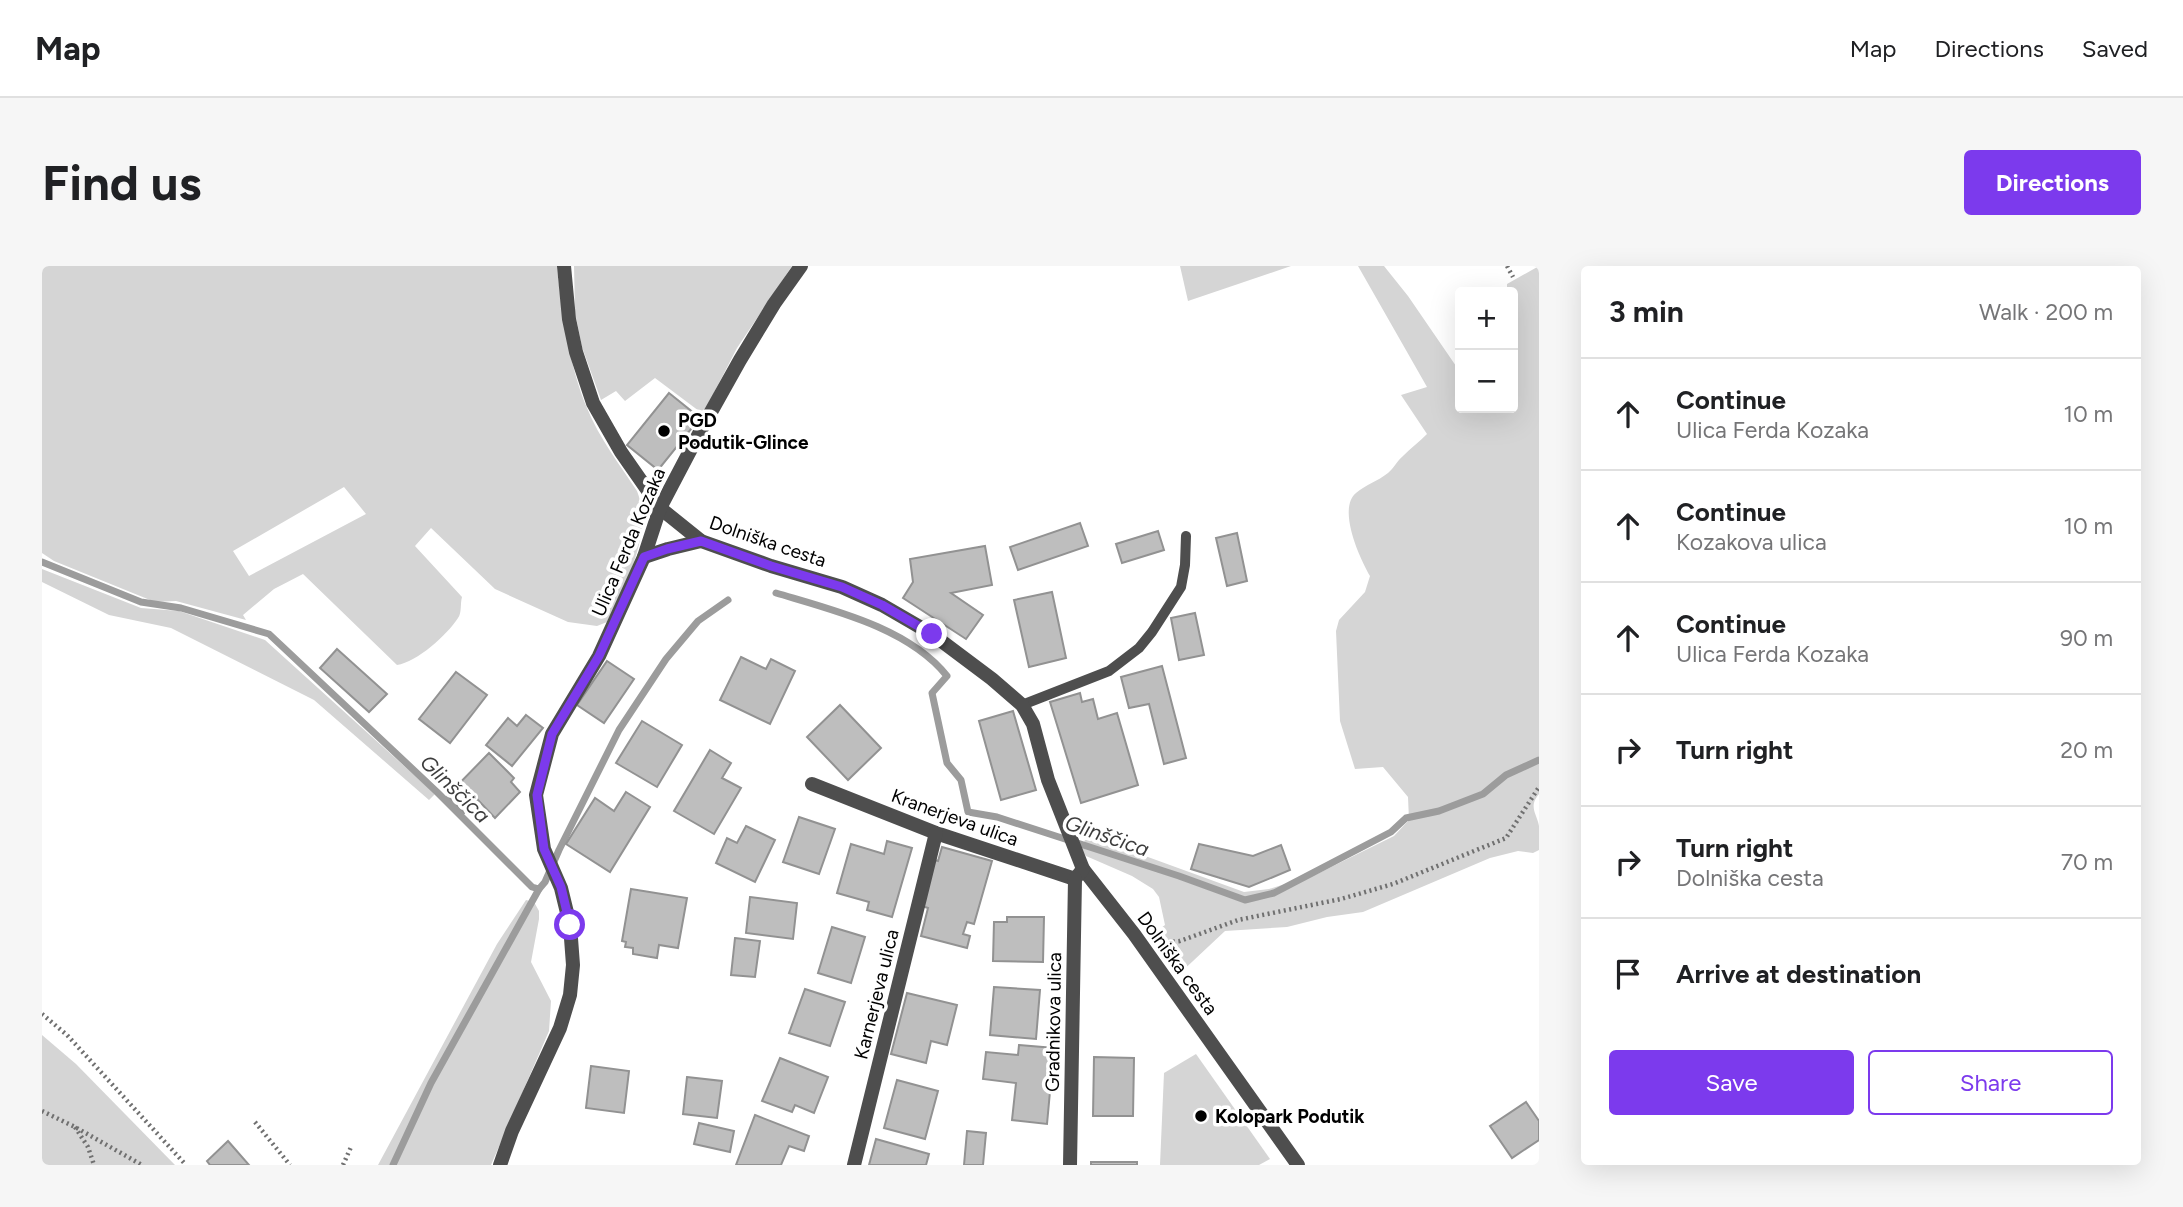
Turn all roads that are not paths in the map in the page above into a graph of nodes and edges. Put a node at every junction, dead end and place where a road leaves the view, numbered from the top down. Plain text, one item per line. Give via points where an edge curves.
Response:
1 (564, 266) edge
2 (801, 266) edge
3 (660, 508) junction
4 (1186, 536) dead end
5 (701, 541) junction
6 (644, 557) junction
7 (1022, 705) junction
8 (812, 784) dead end
9 (936, 833) junction
10 (1079, 874) junction
11 (500, 1165) edge
12 (854, 1165) edge
13 (1070, 1165) edge
14 (1298, 1165) edge

1 - 3 street, Dolniška cesta via 569,319 593,403
2 - 3 street, Ulica Ferda Kozaka via 740,360
3 - 5 street, Dolniška cesta
3 - 6 street, Ulica Ferda Kozaka
4 - 7 lane via 1181,587 1139,648 1109,671
5 - 6 street
5 - 7 street, Dolniška cesta via 842,587 882,605 932,634
6 - 11 street, Ulica Ferda Kozaka via 599,656 552,734 537,795 544,849 561,887 570,925 573,965 560,1028
7 - 10 street, Dolniška cesta via 1033,724
8 - 9 street, Kranerjeva ulica
9 - 10 street, Kranerjeva ulica
9 - 12 street, Karnerjeva ulica
10 - 13 street, Gradnikova ulica
10 - 14 street, Dolniška cesta via 1134,934

